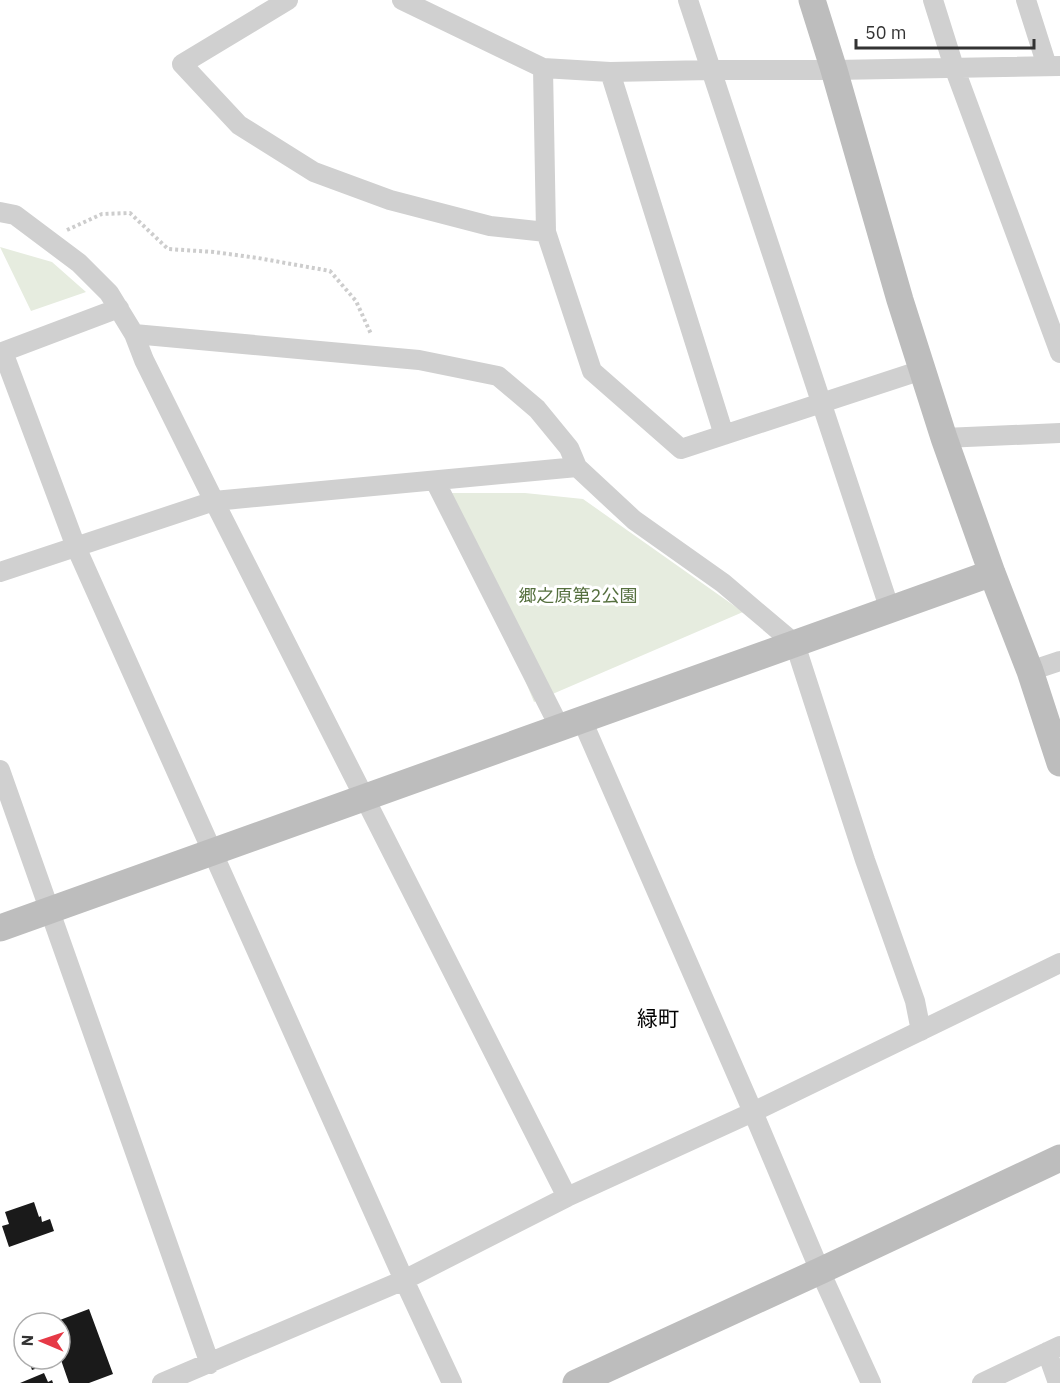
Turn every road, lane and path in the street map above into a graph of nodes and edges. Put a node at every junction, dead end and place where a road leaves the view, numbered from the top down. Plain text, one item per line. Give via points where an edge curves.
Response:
1 (288, 0) edge
2 (402, 0) edge
3 (688, 0) edge
4 (812, 0) edge
5 (933, 0) edge
6 (1026, 0) edge
7 (1054, 66) edge
8 (954, 67) junction
9 (543, 68) junction
10 (711, 70) junction
11 (834, 70) junction
12 (610, 72) junction
13 (0, 212) edge
14 (546, 232) junction
15 (47, 238) junction
16 (118, 308) junction
17 (134, 334) junction
18 (1, 352) edge
19 (1060, 353) edge
20 (384, 357) junction
21 (922, 370) junction
22 (822, 403) junction
23 (1060, 433) edge
24 (724, 435) junction
25 (944, 438) junction
26 (577, 467) junction
27 (435, 481) junction
28 (214, 501) junction
29 (76, 547) junction
30 (0, 572) edge
31 (992, 573) junction
32 (890, 610) junction
33 (795, 644) junction
34 (1060, 661) edge
35 (1029, 671) junction
36 (571, 724) junction
37 (1060, 763) edge
38 (0, 770) edge
39 (365, 797) junction
40 (213, 852) junction
41 (49, 910) junction
42 (0, 928) edge
43 (1060, 963) edge
44 (921, 1030) junction
45 (753, 1112) junction
46 (1060, 1158) edge
47 (567, 1197) junction
48 (820, 1271) junction
49 (404, 1280) junction
50 (1054, 1349) edge
51 (210, 1364) junction
52 (162, 1383) edge
53 (452, 1383) edge
54 (576, 1383) edge
55 (871, 1383) edge
56 (982, 1383) edge
57 (1058, 1383) edge

1 - 14 street via 182,64 239,125 314,172 390,200 490,226
2 - 9 street
3 - 10 street
4 - 11 street
5 - 8 street
6 - 7 street
7 - 8 street
8 - 11 street
8 - 19 street
9 - 12 street
9 - 14 street
10 - 11 street
10 - 12 street
10 - 22 street
11 - 21 street
12 - 24 street
13 - 15 street via 15,215
14 - 24 street via 592,371 681,449
15 - 16 street via 79,263 109,293
15 - 20 path via 102,214 130,213 168,249 214,252 330,271 356,301
16 - 17 street
16 - 18 street
17 - 20 street
17 - 28 street
18 - 29 street
20 - 26 street via 498,376 537,409 569,448
21 - 22 street
21 - 25 street
22 - 24 street
22 - 32 street
23 - 25 street
25 - 31 street
26 - 27 street
26 - 33 street via 634,520 723,583
27 - 28 street
27 - 36 street
28 - 29 street
28 - 39 street
29 - 30 street
29 - 40 street
31 - 32 street
31 - 35 street
32 - 33 street
33 - 36 street
33 - 44 street via 915,1001
34 - 35 street
35 - 37 street
36 - 39 street
36 - 45 street
38 - 41 street
39 - 40 street
39 - 47 street
40 - 41 street
40 - 49 street
41 - 42 street
41 - 51 street
43 - 44 street
44 - 45 street
45 - 47 street
45 - 48 street
46 - 48 street
47 - 49 street
48 - 54 street
48 - 55 street
49 - 51 street
49 - 53 street
50 - 56 street
50 - 57 street
51 - 52 street

